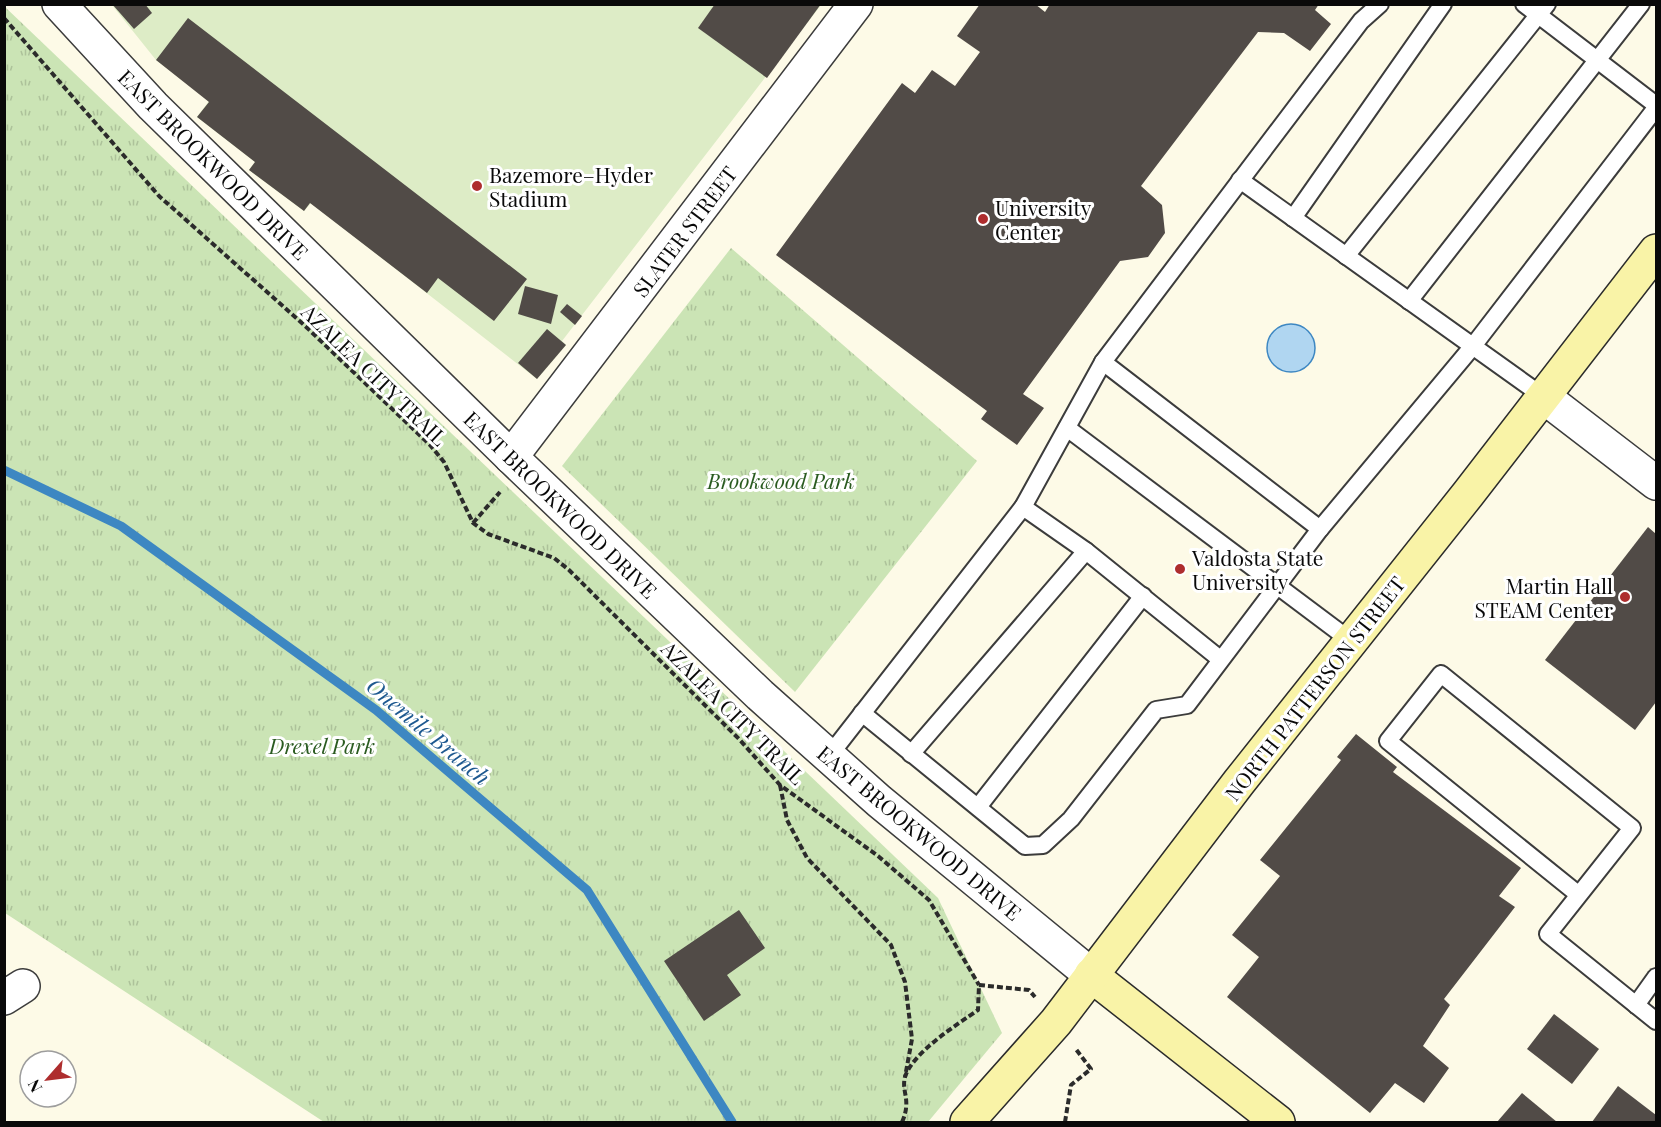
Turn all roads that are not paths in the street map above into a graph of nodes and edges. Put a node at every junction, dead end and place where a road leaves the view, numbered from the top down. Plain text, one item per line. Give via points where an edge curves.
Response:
1 (59, 4) edge
2 (856, 4) edge
3 (1380, 4) edge
4 (1443, 4) edge
5 (1524, 4) edge
6 (1641, 4) edge
7 (1543, 10) edge
8 (1599, 62) junction
9 (1656, 107) edge
10 (1240, 180) junction
11 (1293, 219) junction
12 (1656, 251) edge
13 (1346, 256) junction
14 (1409, 301) junction
15 (1473, 346) junction
16 (1103, 362) junction
17 (1544, 396) junction
18 (1067, 428) junction
19 (516, 462) junction
20 (1656, 483) edge
21 (1023, 507) junction
22 (1320, 529) junction
23 (1086, 551) junction
24 (1276, 586) junction
25 (1143, 596) junction
26 (1351, 641) junction
27 (1220, 659) junction
28 (862, 713) junction
29 (911, 754) junction
30 (829, 756) junction
31 (978, 807) junction
32 (1579, 895) junction
33 (1091, 975) junction
34 (1656, 977) edge
35 (1636, 1005) junction
36 (1656, 1021) edge
37 (967, 1122) edge
38 (1278, 1122) edge

1 - 19 street, EAST BROOKWOOD DRIVE via 153,106
2 - 19 street, SLATER STREET
3 - 10 lane via 1361,21
4 - 11 lane
5 - 7 lane
6 - 8 lane
7 - 8 lane
7 - 13 lane
8 - 9 lane
8 - 14 lane
9 - 15 lane
10 - 11 lane
10 - 16 lane
11 - 13 lane
12 - 17 main road, NORTH PATTERSON STREET
13 - 14 lane
14 - 15 lane
15 - 17 lane
15 - 22 lane
16 - 18 lane
16 - 22 lane
17 - 20 street
17 - 26 main road, NORTH PATTERSON STREET
18 - 21 lane
18 - 24 lane
19 - 30 street, EAST BROOKWOOD DRIVE
21 - 23 lane
21 - 28 lane
22 - 24 lane
23 - 25 lane
23 - 29 lane
24 - 26 lane
24 - 27 lane
25 - 27 lane
25 - 31 lane
26 - 33 main road, NORTH PATTERSON STREET
27 - 31 lane via 1187,705 1156,710 1071,819 1043,845 1025,846
28 - 29 lane
28 - 30 lane
29 - 31 lane
30 - 33 street, EAST BROOKWOOD DRIVE
32 - 32 lane via 1388,741 1441,674 1632,828
32 - 35 lane via 1548,934
33 - 37 main road, NORTH PATTERSON STREET via 1056,1022
33 - 38 main road
34 - 35 lane
35 - 36 lane

